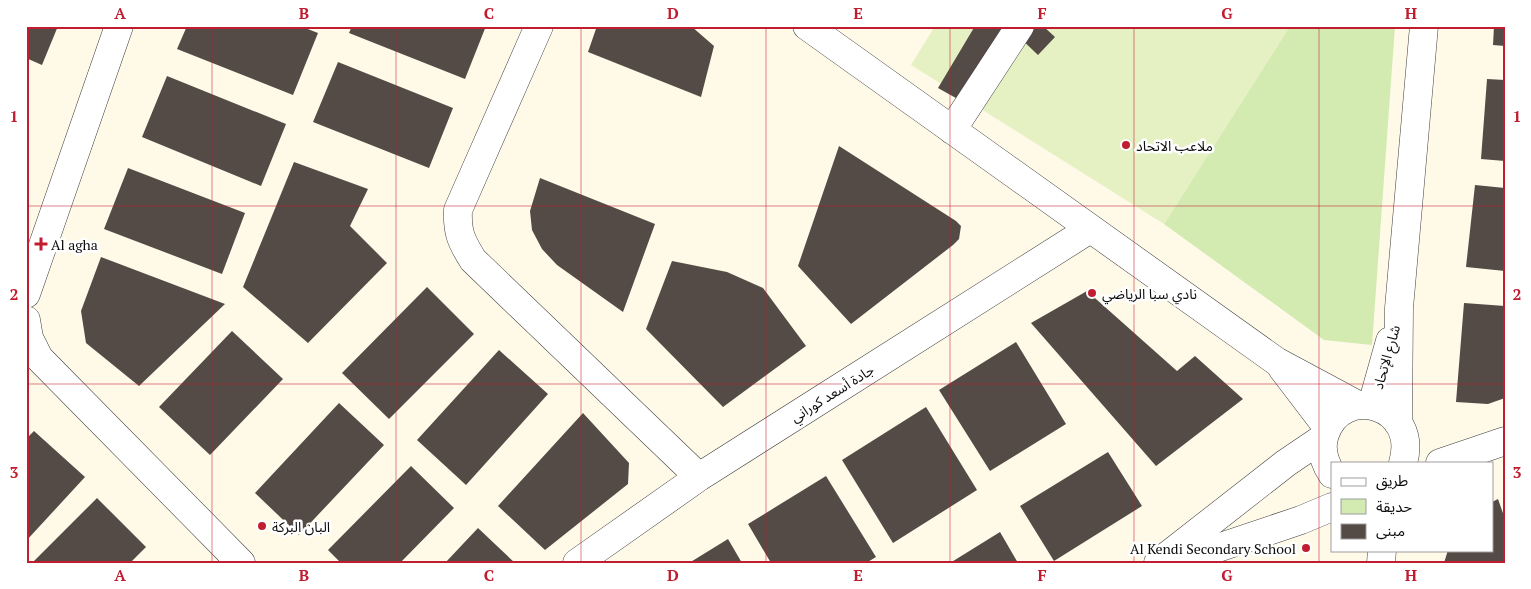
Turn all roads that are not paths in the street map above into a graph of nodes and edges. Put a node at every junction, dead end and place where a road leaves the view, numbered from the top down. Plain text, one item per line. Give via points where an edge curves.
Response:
1 (119, 26) edge
2 (539, 26) edge
3 (807, 26) edge
4 (1020, 26) edge
5 (1424, 26) edge
6 (952, 130) junction
7 (1090, 229) junction
8 (26, 294) edge
9 (1399, 308) junction
10 (26, 320) edge
11 (1276, 360) junction
12 (32, 364) edge
13 (1365, 405) junction
14 (1398, 423) junction
15 (1325, 432) junction
16 (1505, 441) edge
17 (1403, 462) edge
18 (1443, 462) edge
19 (1331, 472) edge
20 (700, 477) junction
21 (1331, 506) edge
22 (241, 563) edge
23 (577, 563) edge
24 (1158, 563) edge
25 (1173, 563) edge

1 - 8 street
2 - 20 street via 458,210 457,228 463,245 473,260
3 - 6 street
4 - 6 street
5 - 9 street
6 - 7 street
7 - 11 street
7 - 20 street, جادة أسعد كوراني
9 - 13 street, شارع الإتحاد
9 - 14 street
10 - 12 street
11 - 13 street
11 - 15 street
12 - 22 street
13 - 14 street via 1385,410
13 - 15 street via 1345,410 1334,418
14 - 17 street via 1406,440
15 - 19 street via 1322,449
15 - 24 street
16 - 18 street
20 - 23 street, جادة أسعد كوراني
21 - 25 street via 1301,520

